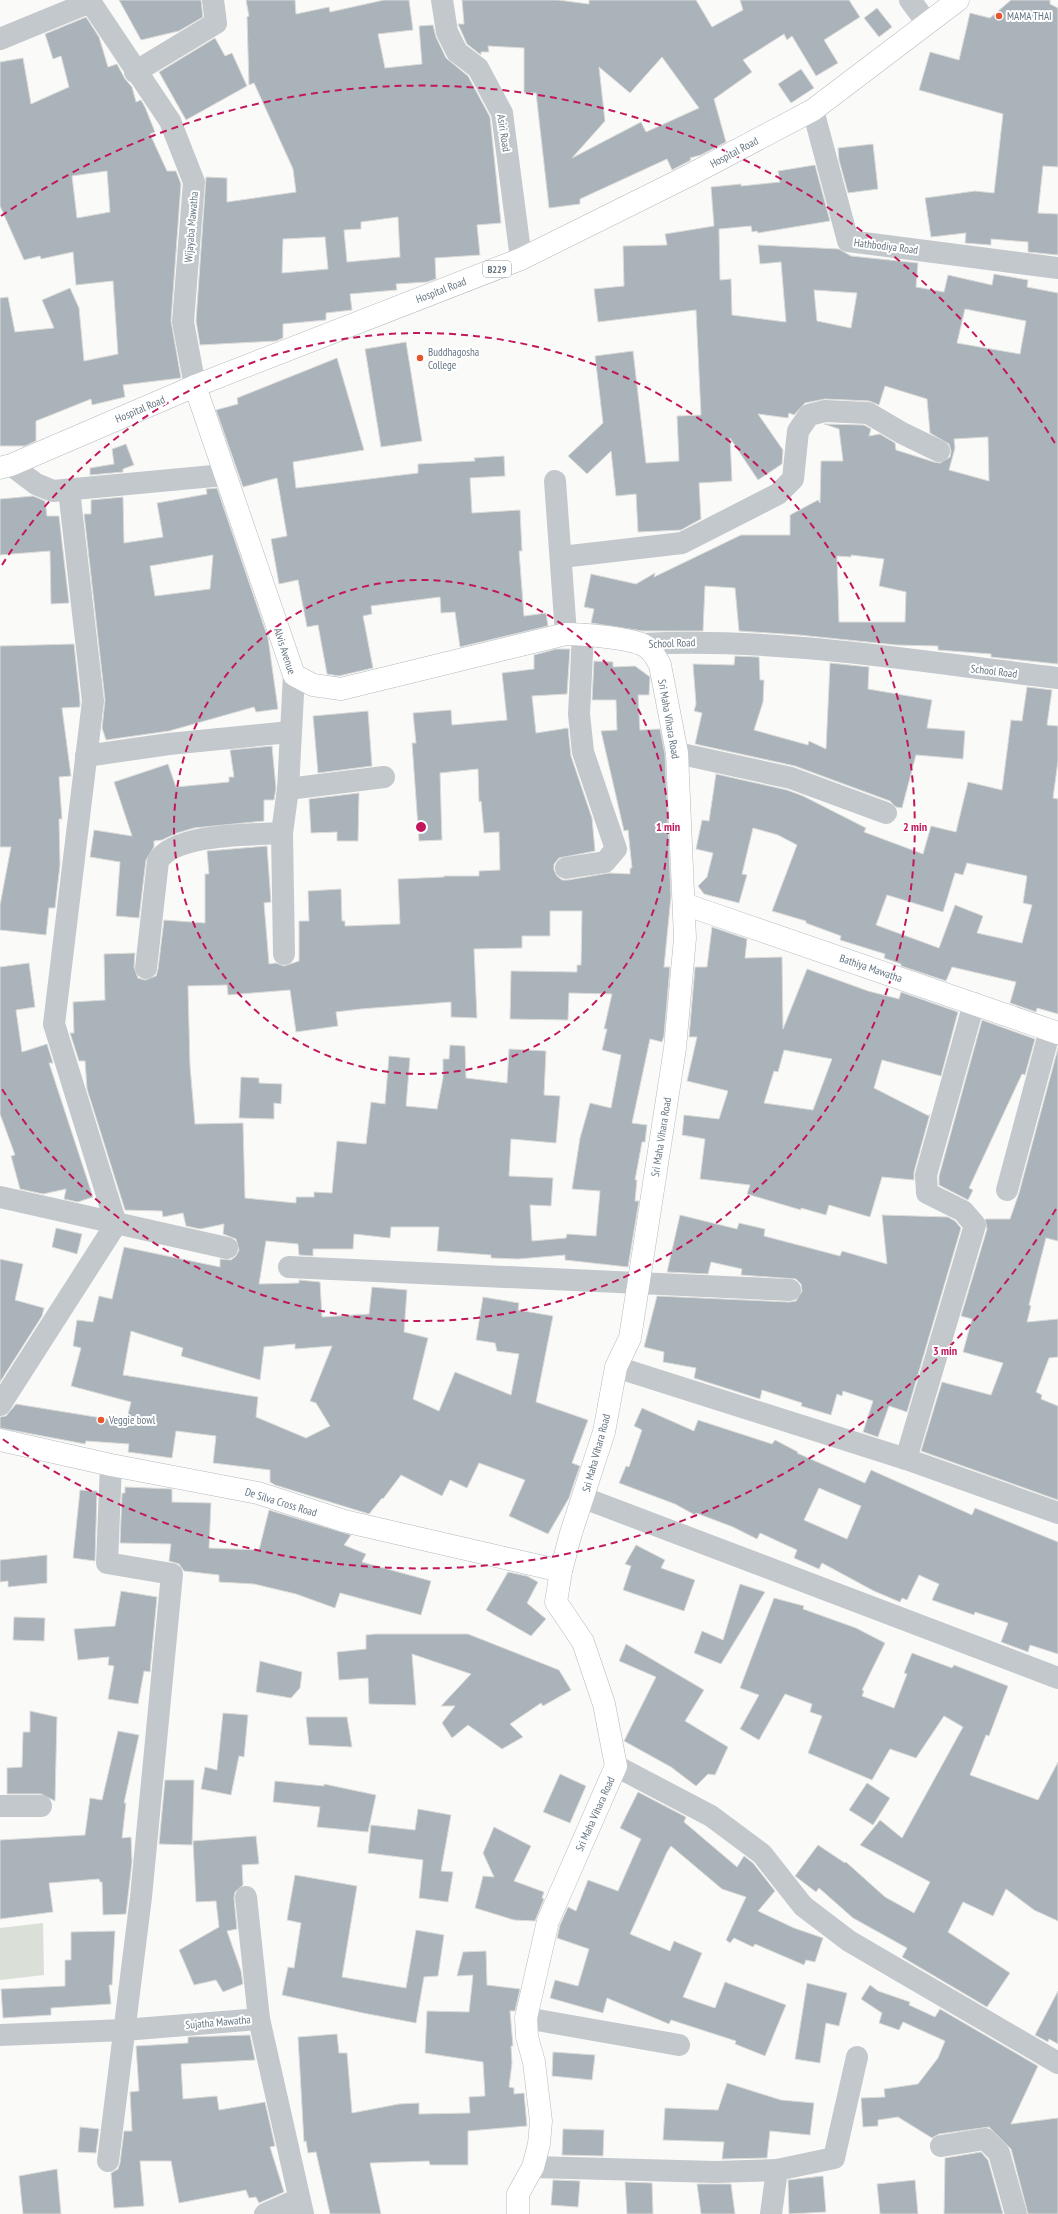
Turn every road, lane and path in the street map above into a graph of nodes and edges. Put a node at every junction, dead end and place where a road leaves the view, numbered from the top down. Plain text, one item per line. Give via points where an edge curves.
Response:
1 (213, 0) edge
2 (442, 0) edge
3 (910, 0) edge
4 (958, 0) edge
5 (89, 1) edge
6 (927, 23) junction
7 (0, 39) edge
8 (135, 72) junction
9 (813, 110) junction
10 (521, 259) junction
11 (1058, 268) edge
12 (195, 386) junction
13 (939, 451) dead end
14 (6, 466) edge
15 (224, 475) junction
16 (555, 481) dead end
17 (69, 490) junction
18 (562, 557) junction
19 (575, 634) junction
20 (642, 644) junction
21 (294, 675) junction
22 (1058, 678) edge
23 (290, 732) junction
24 (677, 753) junction
25 (86, 756) junction
26 (384, 776) dead end
27 (288, 789) junction
28 (886, 813) dead end
29 (282, 833) junction
30 (566, 868) dead end
31 (684, 904) junction
32 (284, 954) dead end
33 (146, 968) dead end
34 (974, 1003) junction
35 (1054, 1031) edge
36 (1007, 1190) dead end
37 (0, 1197) edge
38 (116, 1224) junction
39 (227, 1248) dead end
40 (289, 1267) dead end
41 (639, 1284) junction
42 (790, 1290) dead end
43 (616, 1368) junction
44 (0, 1405) edge
45 (0, 1440) edge
46 (906, 1459) junction
47 (111, 1464) junction
48 (584, 1498) junction
49 (1058, 1513) edge
50 (561, 1571) junction
51 (1058, 1678) edge
52 (616, 1766) junction
53 (0, 1806) edge
54 (41, 1806) dead end
55 (246, 1898) dead end
56 (526, 2018) junction
57 (259, 2019) junction
58 (124, 2030) junction
59 (0, 2035) edge
60 (679, 2045) dead end
61 (857, 2057) dead end
62 (1058, 2063) edge
63 (941, 2146) dead end
64 (108, 2162) dead end
65 (533, 2167) junction
66 (777, 2170) junction
67 (301, 2206) edge
68 (264, 2214) edge
69 (518, 2214) edge
70 (771, 2214) edge
71 (1016, 2214) edge

1 - 8 street via 216,23
2 - 10 street, Asiri Road via 447,32 457,52 478,68 502,113
3 - 6 street
4 - 6 street, Hospital Road / B229
5 - 7 street
5 - 8 street, Wijayaba Mawatha
6 - 9 street, Hospital Road / B229
8 - 12 street, Wijayaba Mawatha via 170,121 194,182 183,322
9 - 10 street, Hospital Road / B229
9 - 11 street, Hathbodiya Road via 848,241
10 - 12 street, Hospital Road / B229
12 - 14 street, Hospital Road / B229
12 - 15 street, Alvis Avenue
13 - 18 street via 902,434 868,413 825,411 810,415 798,431 793,478 778,494 682,543
14 - 17 street via 53,491
15 - 17 street
15 - 21 street, Alvis Avenue
16 - 18 street
17 - 25 street via 93,701
18 - 19 street
19 - 20 street, School Road
19 - 21 street, School Road via 341,689 313,686
19 - 30 street via 583,752 616,849 605,862
20 - 22 street, School Road via 687,642 801,648
20 - 24 street, Sri Maha Vihara Road via 654,654 660,665
21 - 23 street, Alvis Avenue
23 - 25 street via 169,744
23 - 27 street, Alvis Avenue
24 - 28 street via 791,778
24 - 31 street, Sri Maha Vihara Road
25 - 38 street via 54,1024
26 - 27 street
27 - 29 street, Alvis Avenue
29 - 32 street, Alvis Avenue
29 - 33 street via 210,839 177,847 162,854 158,861
31 - 34 street, Bathiya Mawatha
31 - 41 street, Sri Maha Vihara Road via 685,938 675,1048
34 - 35 street, Bathiya Mawatha
34 - 46 street via 926,1175 926,1193 963,1211 975,1225
35 - 36 street
37 - 38 street
38 - 39 street
38 - 44 street
40 - 41 street
41 - 42 street
41 - 43 street, Sri Maha Vihara Road via 630,1338
43 - 46 street
43 - 48 street, Sri Maha Vihara Road via 604,1432
45 - 47 street, De Silva Cross Road
46 - 49 street
47 - 50 street, De Silva Cross Road via 258,1493 344,1521
47 - 58 street via 107,1563 172,1574 141,1897
48 - 50 street, Sri Maha Vihara Road via 571,1532
48 - 51 street
50 - 52 street, Sri Maha Vihara Road via 556,1602 583,1642 604,1704
52 - 56 street, Sri Maha Vihara Road via 548,1921
52 - 62 street via 712,1816 762,1854 802,1906 849,1941
53 - 54 street
55 - 57 street
56 - 60 street
56 - 65 street, Sri Maha Vihara Road via 541,2121
57 - 58 street, Sujatha Mawatha
57 - 67 street, Sujatha Mawatha
58 - 59 street, Sujatha Mawatha
58 - 64 street
61 - 66 street via 834,2158
63 - 71 street via 986,2139 999,2153
65 - 66 street via 715,2172
65 - 69 street, Sri Maha Vihara Road via 518,2194
66 - 70 street
67 - 68 street

